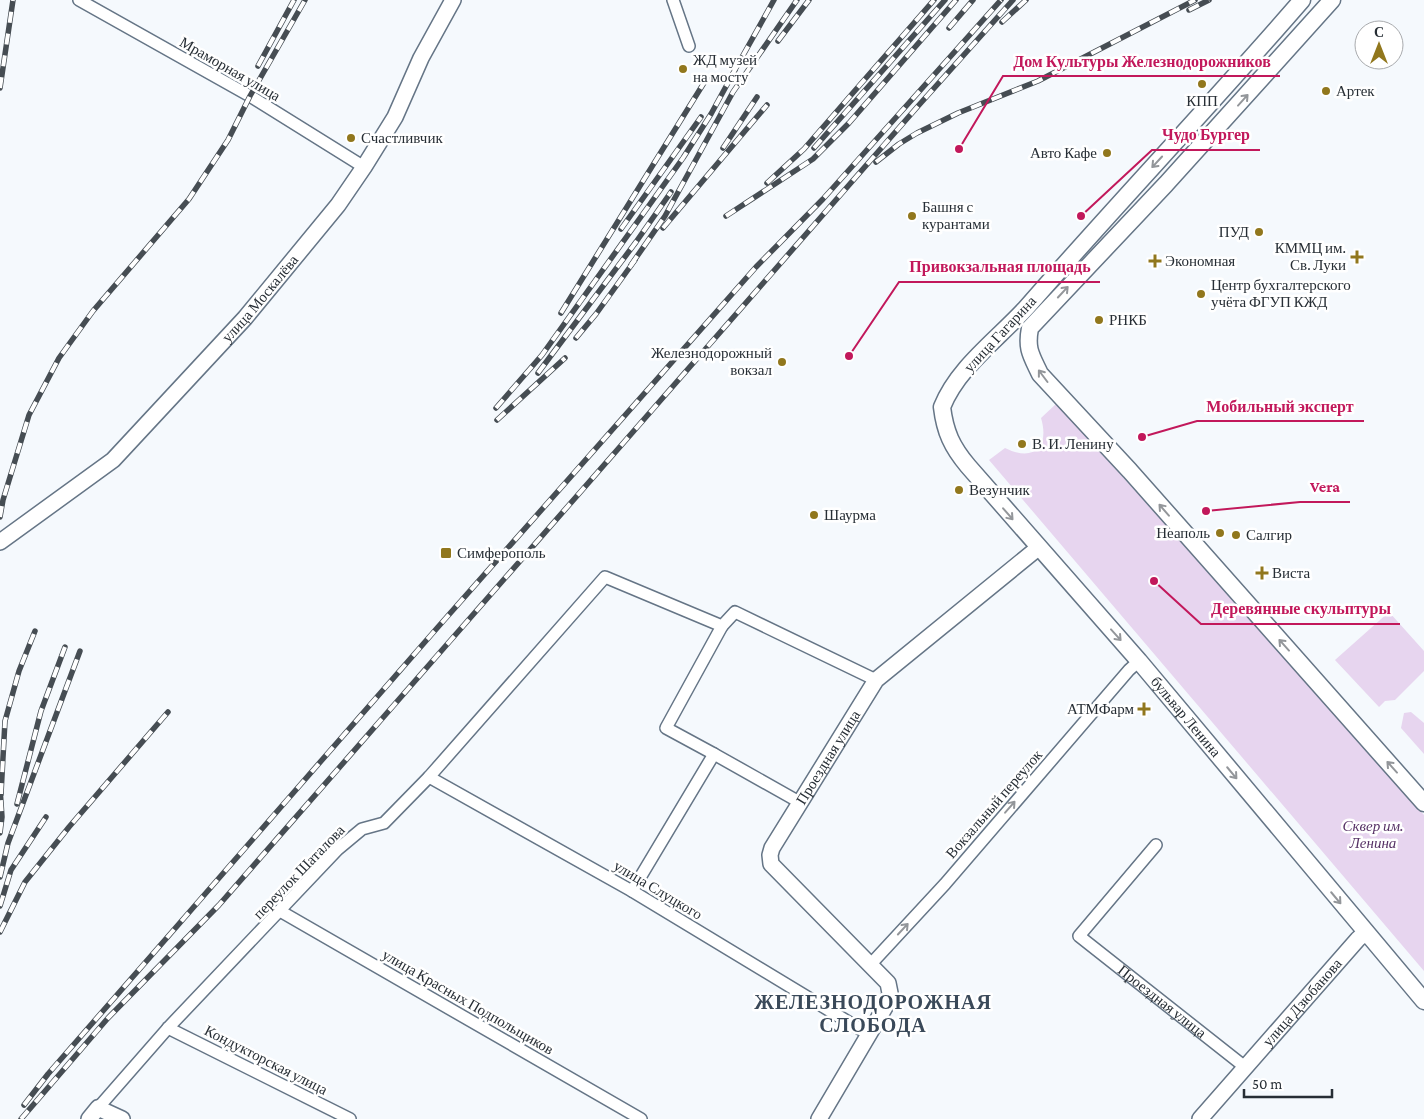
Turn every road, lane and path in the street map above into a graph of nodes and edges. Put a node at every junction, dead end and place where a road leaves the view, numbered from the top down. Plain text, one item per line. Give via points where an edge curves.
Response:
1 (79, 0) edge
2 (453, 0) edge
3 (673, 0) edge
4 (1302, 0) edge
5 (1326, 4) edge
6 (689, 46) dead end
7 (364, 167) junction
8 (947, 434) joint
9 (0, 542) edge
10 (1038, 548) junction
11 (722, 626) junction
12 (1139, 661) junction
13 (876, 680) junction
14 (714, 754) junction
15 (429, 777) junction
16 (801, 802) junction
17 (1424, 803) edge
18 (1156, 845) dead end
19 (632, 891) junction
20 (280, 911) junction
21 (1366, 932) junction
22 (870, 965) junction
23 (1424, 1001) edge
24 (168, 1028) junction
25 (870, 1035) junction
26 (1246, 1067) junction
27 (94, 1113) edge
28 (122, 1119) edge
29 (350, 1119) edge
30 (641, 1119) edge
31 (819, 1119) edge
32 (1200, 1119) edge

1 - 7 street, Мраморная улица via 250,96
2 - 7 street, улица Москалёва via 421,58 395,116
3 - 6 street
4 -> 8 main road, улица Гагарина via 1018,317 957,380 942,408
17 -> 5 main road, улица Гагарина via 1040,374 1027,341 1030,328 1161,190
7 - 9 street, улица Москалёва via 338,205 246,318 113,460
8 -> 10 main road, бульвар Ленина via 956,451
10 -> 12 main road, бульвар Ленина
10 - 13 street, Проездная улица
11 - 13 street via 735,612
11 - 14 street via 666,728
11 - 15 street, переулок Шаталова via 605,577
12 -> 21 main road, бульвар Ленина
22 -> 12 street, Вокзальный переулок
13 - 16 street, Проездная улица
14 - 16 street
14 - 19 street
15 - 19 street, улица Слуцкого
15 - 20 street, переулок Шаталова via 384,823 362,829 338,850
16 - 22 street, Проездная улица via 772,848 771,864
18 - 26 street, Проездная улица via 1079,936
19 - 25 street, улица Слуцкого
20 - 24 street, переулок Шаталова
20 - 30 street, улица Красных Подпольщиков
21 - 23 main road, бульвар Ленина
21 - 26 street, улица Дзюбанова
22 - 25 street, Проездная улица via 888,983 890,993
24 - 27 street, переулок Шаталова
24 - 29 street, Кондукторская улица
25 - 31 street
26 - 32 street, улица Дзюбанова
27 - 28 street

